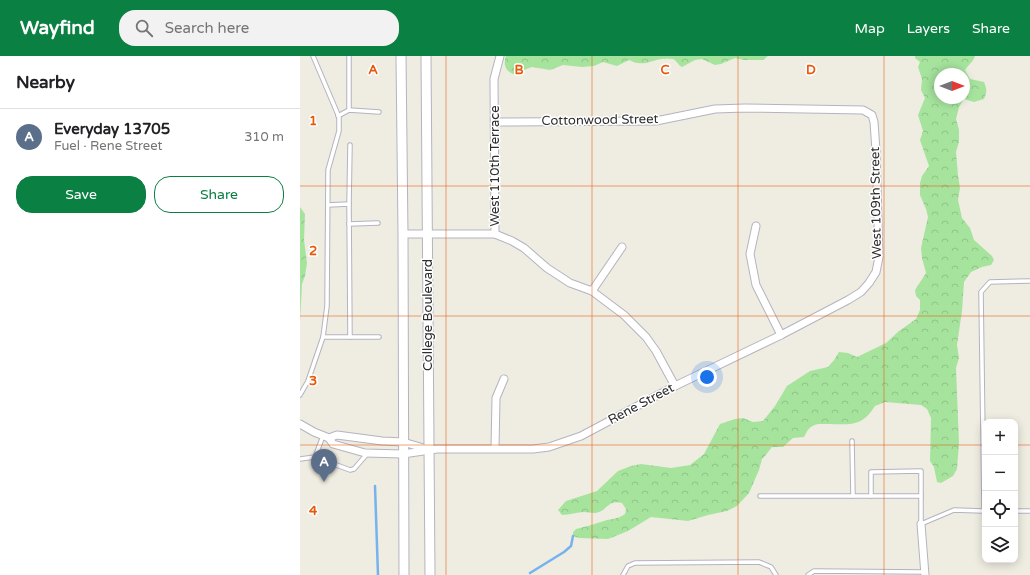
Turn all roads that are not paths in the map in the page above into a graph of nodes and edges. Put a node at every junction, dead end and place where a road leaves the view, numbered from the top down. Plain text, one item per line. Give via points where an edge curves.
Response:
1 (313, 56) edge
2 (349, 56) edge
3 (401, 56) edge
4 (426, 56) edge
5 (500, 56) edge
6 (350, 110) junction
7 (379, 112) dead end
8 (872, 115) joint
9 (338, 116) junction
10 (495, 122) junction
11 (350, 146) dead end
12 (349, 204) junction
13 (328, 205) junction
14 (378, 223) dead end
15 (349, 224) junction
16 (756, 226) dead end
17 (428, 233) junction
18 (403, 234) junction
19 (495, 234) junction
20 (622, 248) dead end
21 (1030, 281) edge
22 (592, 291) junction
23 (781, 335) junction
24 (323, 337) junction
25 (350, 337) junction
26 (379, 337) dead end
27 (504, 379) dead end
28 (675, 386) junction
29 (300, 395) edge
30 (300, 424) edge
31 (326, 437) junction
32 (852, 441) dead end
33 (403, 442) junction
34 (495, 448) junction
35 (429, 450) junction
36 (368, 453) junction
37 (403, 454) junction
38 (315, 457) junction
39 (300, 459) edge
40 (984, 491) edge
41 (760, 496) dead end
42 (853, 496) junction
43 (871, 496) junction
44 (921, 496) junction
45 (982, 511) edge
46 (1018, 511) edge
47 (1030, 511) edge
48 (921, 524) junction
49 (893, 573) edge
50 (925, 573) edge
51 (404, 575) edge
52 (430, 575) edge
53 (623, 575) edge
54 (776, 575) edge
55 (808, 575) edge

1 - 9 lane
2 - 6 lane
3 - 18 main road, College Boulevard
4 - 17 main road, College Boulevard
5 - 10 street, West 110th Terrace via 494,79
6 - 7 lane
6 - 9 lane
8 - 10 street, Cottonwood Street via 863,110 745,108 715,110 656,121
8 - 23 street, West 109th Street via 877,174 879,258 876,272 861,292
9 - 13 lane via 339,131 328,170
10 - 19 street, West 110th Terrace
11 - 12 lane
12 - 13 lane
12 - 15 lane
13 - 24 lane via 327,306
14 - 15 lane
15 - 25 lane
16 - 23 street via 750,254 756,285
17 - 18 street
17 - 19 street
17 - 35 main road, College Boulevard
18 - 33 main road, College Boulevard
19 - 22 street, West 110th Terrace via 512,240 570,283
20 - 22 street
21 - 40 lane via 990,282 981,292
22 - 28 street, West 110th Terrace via 624,315 646,337
23 - 28 street, Rene Street
24 - 25 lane
24 - 29 lane via 308,381
25 - 26 lane
27 - 34 street via 496,398
28 - 34 street, Rene Street via 564,443 533,449
30 - 31 street, Rene Street
31 - 33 street, Rene Street via 337,435
31 - 36 street, Rene Street via 333,444
31 - 38 lane
32 - 42 lane
33 - 35 street, Rene Street
33 - 37 main road, College Boulevard
34 - 35 street, Rene Street
35 - 37 street, Rene Street
35 - 52 main road, College Boulevard
36 - 37 street, Rene Street
36 - 38 lane via 354,469 350,470
37 - 51 main road, College Boulevard
38 - 39 lane
41 - 42 lane
42 - 43 lane
43 - 44 lane
43 - 44 lane via 871,472 921,471
44 - 48 lane
45 - 48 lane via 954,510
46 - 47 lane
48 - 50 street
49 - 50 lane
49 - 55 lane via 814,571
53 - 54 lane via 628,566 635,563 758,562 771,567

